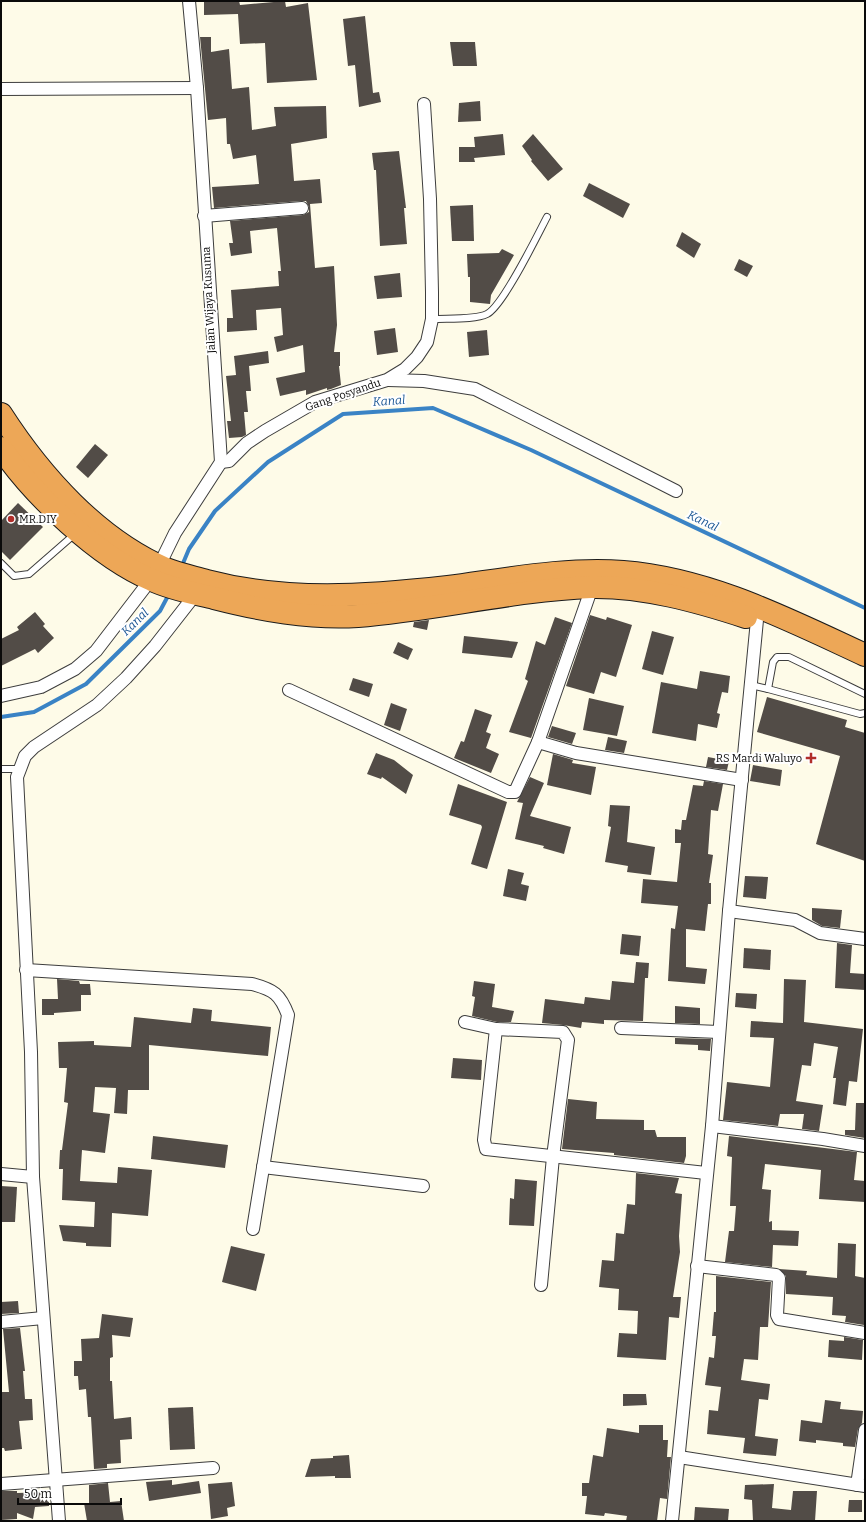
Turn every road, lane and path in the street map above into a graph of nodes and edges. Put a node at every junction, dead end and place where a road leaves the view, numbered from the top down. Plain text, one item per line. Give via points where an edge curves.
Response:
1 (189, 1) edge
2 (197, 88) junction
3 (1, 89) edge
4 (424, 104) dead end
5 (302, 208) dead end
6 (204, 216) junction
7 (547, 217) dead end
8 (432, 319) junction
9 (387, 380) junction
10 (1, 414) edge
11 (1, 448) edge
12 (221, 462) junction
13 (676, 491) dead end
14 (78, 531) junction
15 (1, 563) edge
16 (176, 580) junction
17 (641, 583) junction
18 (592, 587) junction
19 (757, 620) junction
20 (865, 654) edge
21 (865, 671) edge
22 (750, 685) junction
23 (768, 689) junction
24 (289, 690) dead end
25 (865, 694) edge
26 (1, 696) edge
27 (865, 713) edge
28 (538, 742) junction
29 (1, 768) edge
30 (19, 769) junction
31 (742, 780) junction
32 (729, 911) junction
33 (865, 939) edge
34 (26, 970) junction
35 (465, 1022) dead end
36 (621, 1028) dead end
37 (496, 1029) junction
38 (719, 1032) junction
39 (712, 1126) junction
40 (865, 1146) edge
41 (553, 1157) junction
42 (263, 1167) junction
43 (706, 1173) junction
44 (1, 1174) edge
45 (33, 1177) junction
46 (423, 1186) dead end
47 (253, 1230) dead end
48 (697, 1266) junction
49 (542, 1285) dead end
50 (42, 1318) junction
51 (1, 1322) edge
52 (865, 1333) edge
53 (865, 1430) edge
54 (679, 1457) junction
55 (213, 1468) dead end
56 (55, 1481) junction
57 (1, 1484) edge
58 (861, 1485) edge
59 (58, 1521) edge
60 (672, 1521) edge

1 - 2 street, Jalan Wijaya Kusuma
2 - 3 street
2 - 6 street, Jalan Wijaya Kusuma
4 - 8 street via 430,199
5 - 6 street
6 - 12 street, Jalan Wijaya Kusuma
7 - 8 lane via 494,309 479,316
8 - 9 street via 427,342 417,357 405,370
9 - 12 street, Gang Posyandu via 315,402 253,439 229,461
9 - 13 street via 424,381 475,389
10 - 16 highway via 36,463 62,493 109,533
11 - 14 highway via 31,486
12 - 16 street via 175,532
14 - 15 lane via 30,574 14,576
14 - 16 highway via 111,556
16 - 17 highway via 317,596 391,593 584,572 621,571
16 - 18 highway via 279,613 310,616 355,616
16 - 26 street via 75,669 41,687
16 - 30 street via 155,646 97,705 24,756
17 - 18 highway
17 - 19 highway
17 - 20 highway via 683,580 758,605
18 - 28 street
19 - 21 highway
19 - 22 street
22 - 23 lane
22 - 31 street
23 - 25 lane via 773,662 777,657 783,656
23 - 27 lane via 860,714
24 - 28 street via 512,793 515,792
28 - 31 street via 576,753
29 - 30 lane
30 - 34 street via 17,792
31 - 32 street
32 - 33 street via 795,920 820,933
32 - 38 street
34 - 42 street via 252,984 275,992 283,1001 288,1016
34 - 45 street
35 - 37 street
36 - 38 street
37 - 41 street via 484,1147 488,1150
37 - 41 street via 563,1032 568,1040
38 - 39 street
39 - 40 street
39 - 43 street
41 - 43 street
41 - 49 street
42 - 46 street
42 - 47 street
43 - 48 street
44 - 45 street
45 - 50 street
48 - 52 street via 776,1275 779,1278 779,1319
48 - 54 street
50 - 51 street
50 - 56 street
53 - 58 street
54 - 58 street
54 - 60 street
55 - 56 street
56 - 57 street
56 - 59 street

